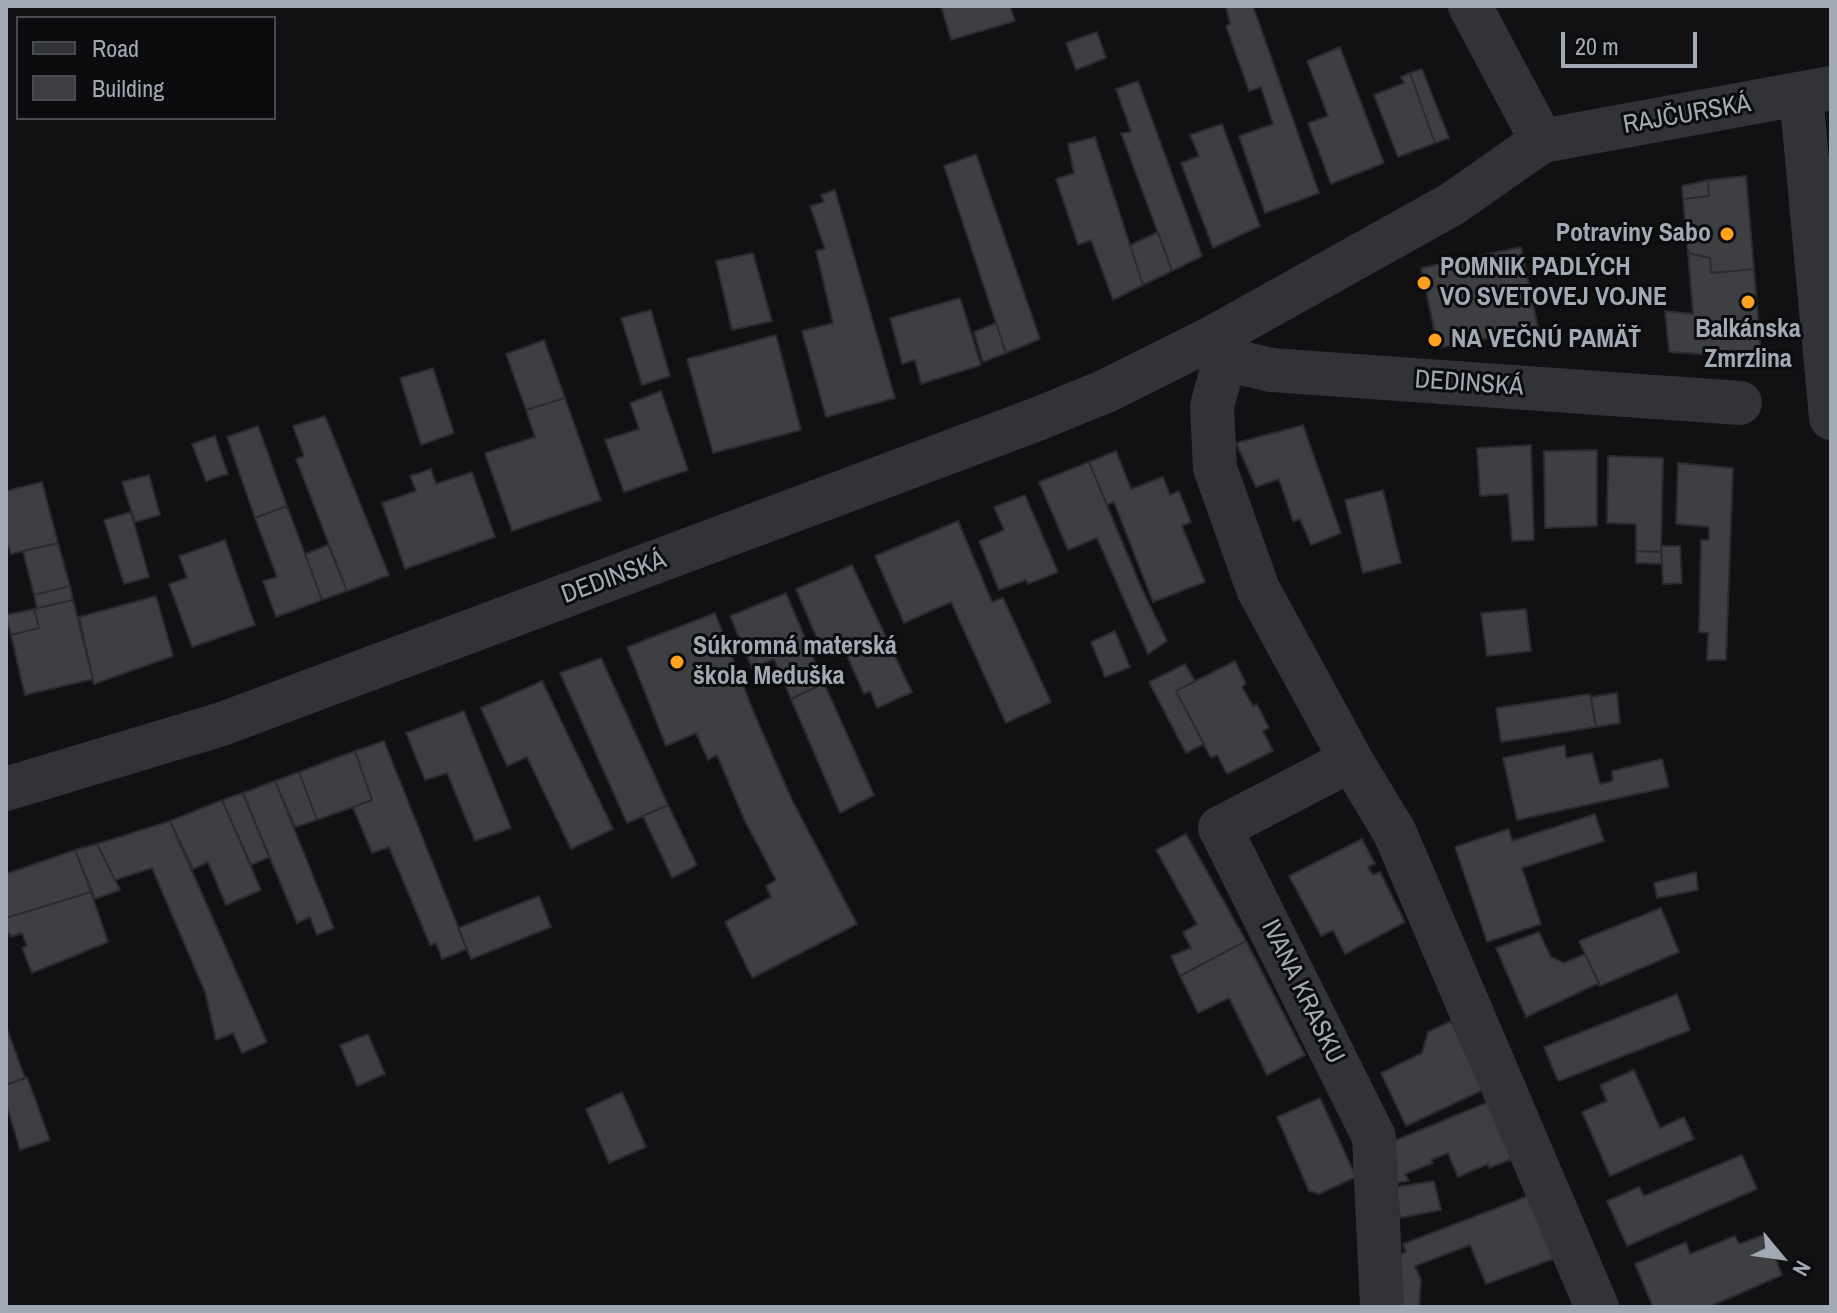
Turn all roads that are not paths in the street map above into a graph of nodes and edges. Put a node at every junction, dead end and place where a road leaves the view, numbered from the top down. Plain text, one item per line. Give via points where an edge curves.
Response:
1 (1470, 6) edge
2 (1816, 91) edge
3 (1542, 141) junction
4 (1218, 349) junction
5 (1740, 403) dead end
6 (1831, 418) edge
7 (1351, 760) junction
8 (6, 789) edge
9 (1382, 1307) edge
10 (1597, 1307) edge

1 - 3 street
2 - 3 street, RAJČURSKÁ
2 - 6 street
3 - 4 street, DEDINSKÁ via 1452,204
4 - 5 street, DEDINSKÁ via 1271,370
4 - 7 street via 1212,406 1215,468 1258,589
4 - 8 street, DEDINSKÁ via 222,724
7 - 9 street, IVANA KRASKU via 1220,828 1374,1137
7 - 10 street via 1395,833

